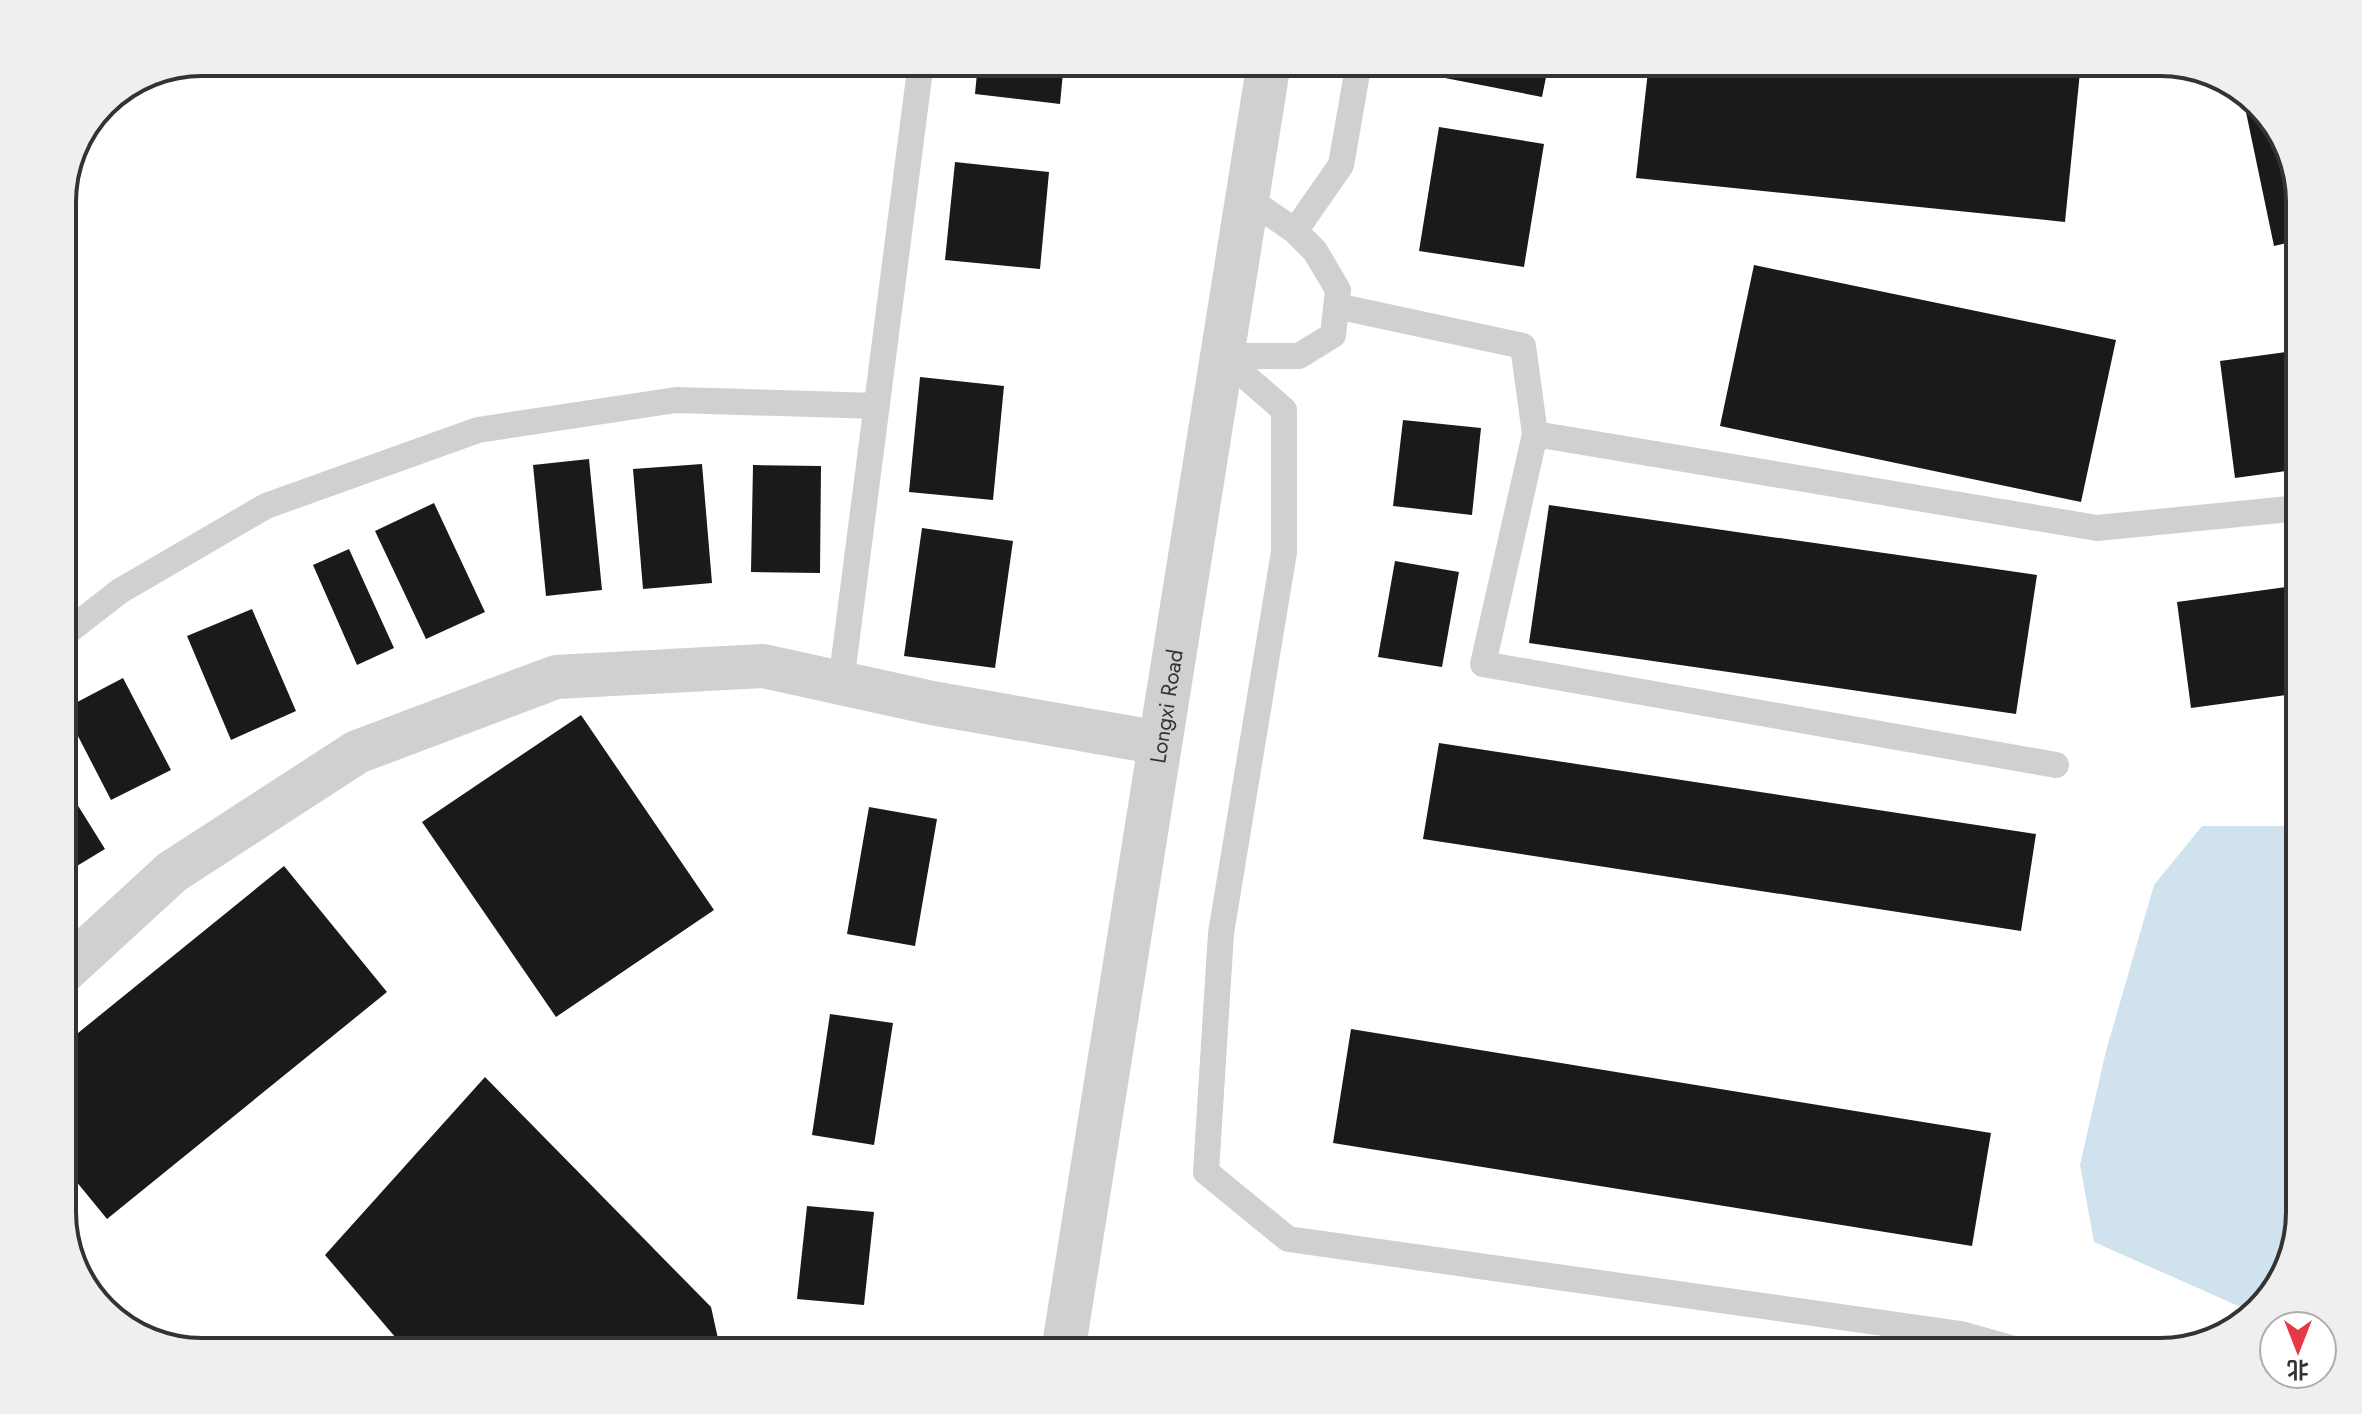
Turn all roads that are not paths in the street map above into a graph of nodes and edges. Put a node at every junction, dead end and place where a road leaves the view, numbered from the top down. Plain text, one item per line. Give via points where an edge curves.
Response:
1 (919, 76) edge
2 (1267, 76) edge
3 (1357, 76) edge
4 (1247, 198) junction
5 (1295, 231) junction
6 (1336, 306) junction
7 (1222, 356) junction
8 (877, 406) junction
9 (1535, 434) junction
10 (2286, 509) edge
11 (76, 625) edge
12 (841, 683) junction
13 (1160, 743) junction
14 (2056, 765) dead end
15 (76, 960) edge
16 (1065, 1338) edge
17 (1975, 1338) edge

1 - 8 lane
2 - 4 street, Longxi Road
3 - 5 lane via 1341,165
4 - 5 lane
4 - 7 street, Longxi Road
5 - 6 lane via 1315,251 1338,290
6 - 7 lane via 1333,335 1299,356
6 - 9 lane via 1523,346
7 - 13 street, Longxi Road
7 - 17 lane via 1284,410 1284,552 1221,933 1206,1172 1288,1239
8 - 11 lane via 676,400 478,430 266,506 120,591
8 - 12 lane
9 - 10 lane via 2097,528
9 - 14 lane via 1483,664
12 - 13 street
12 - 15 street via 763,666 556,677 357,752 172,872
13 - 16 street, Longxi Road

